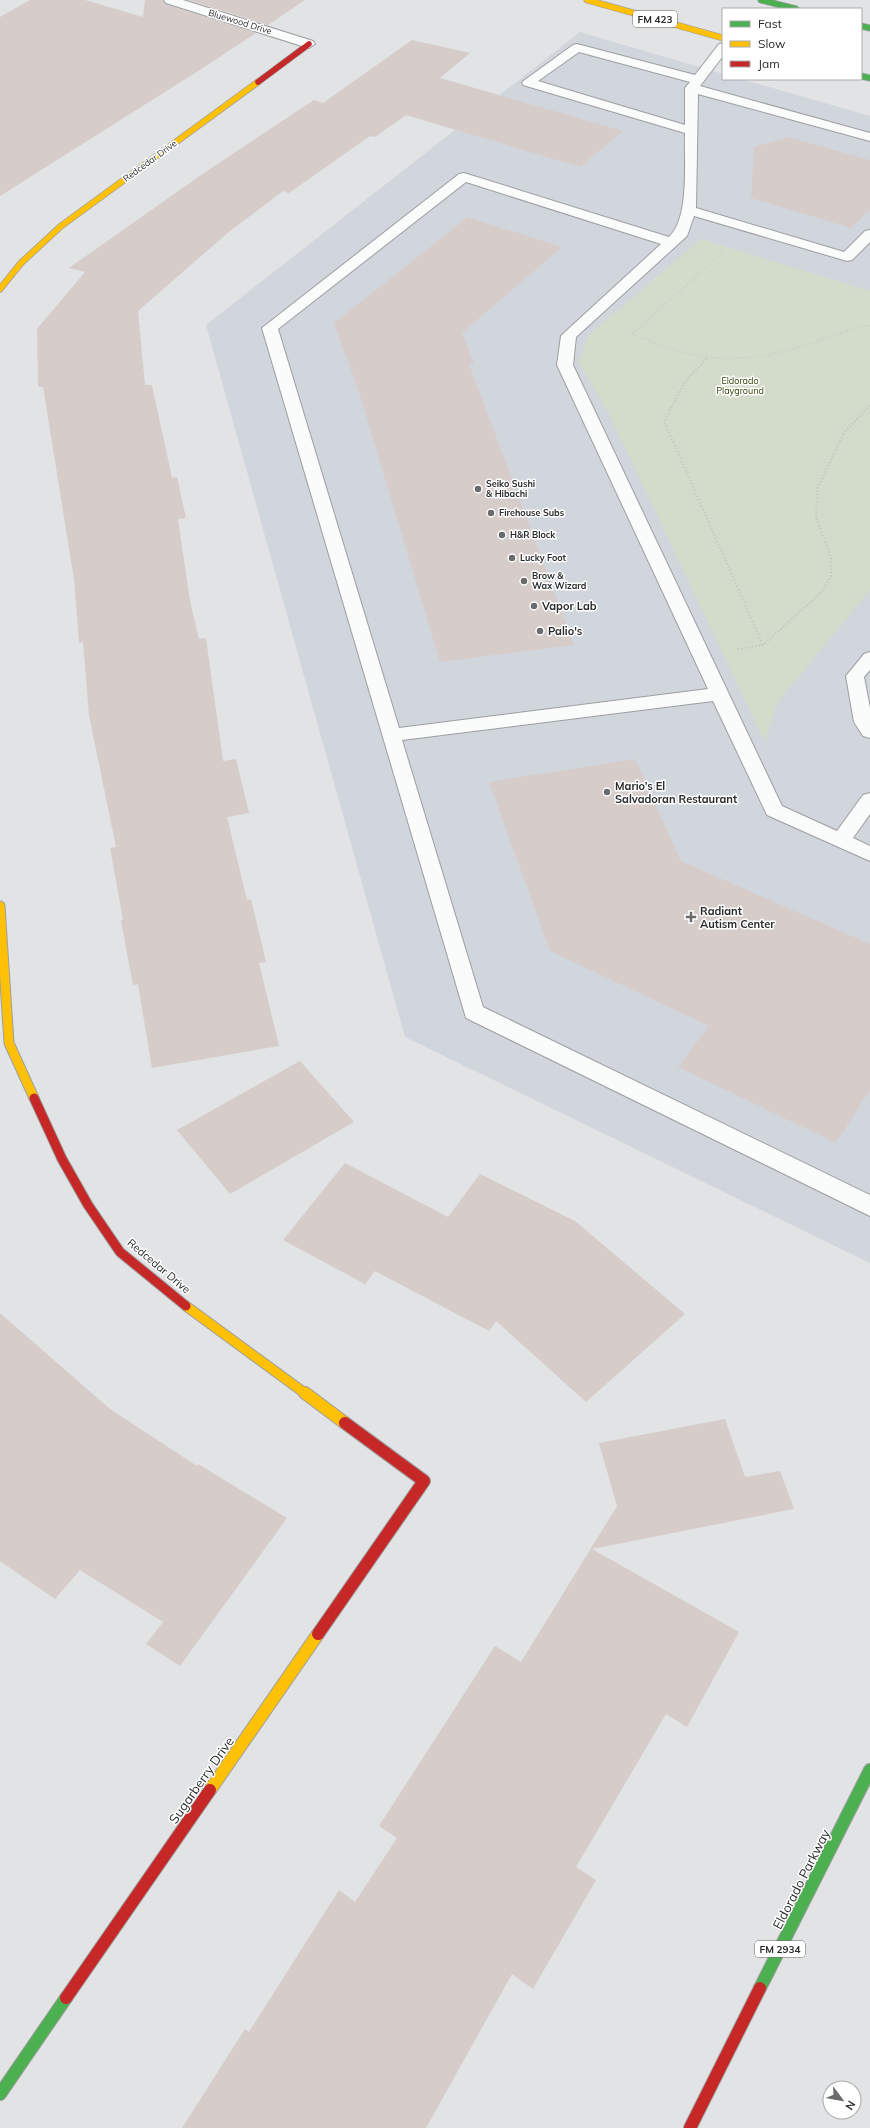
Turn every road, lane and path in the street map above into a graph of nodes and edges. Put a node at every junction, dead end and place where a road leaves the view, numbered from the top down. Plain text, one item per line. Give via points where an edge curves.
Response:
1 (170, 0) edge
2 (586, 0) edge
3 (761, 0) edge
4 (769, 6) edge
5 (787, 8) edge
6 (722, 38) edge
7 (309, 44) joint
8 (722, 48) edge
9 (695, 84) junction
10 (691, 131) junction
11 (870, 137) edge
12 (689, 210) junction
13 (870, 234) edge
14 (675, 240) junction
15 (0, 288) edge
16 (870, 326) edge
17 (708, 357) junction
18 (870, 405) edge
19 (763, 645) junction
20 (702, 654) junction
21 (870, 658) edge
22 (720, 694) junction
23 (870, 732) edge
24 (391, 735) junction
25 (870, 800) edge
26 (840, 841) junction
27 (870, 854) edge
28 (0, 906) edge
29 (4, 1045) edge
30 (870, 1206) edge
31 (424, 1481) joint
32 (870, 1770) edge
33 (0, 2094) edge
34 (690, 2128) edge

1 - 7 street, Bluewood Drive
2 - 6 street, FM 423
3 - 4 street
4 - 5 street
7 - 15 street, Redcedar Drive via 62,226 32,250
8 - 9 street
9 - 10 street
9 - 10 street via 577,48 528,82
9 - 11 street
10 - 12 street
12 - 13 street via 847,257
12 - 14 street via 682,233
14 - 17 path via 725,251 632,334 680,351
14 - 20 street via 569,336 565,365
14 - 24 street via 464,176 270,328
16 - 17 path via 774,353 739,358
17 - 19 path via 685,382 664,421
18 - 19 path via 844,433 817,490 816,517 831,558 831,576 823,591
19 - 20 path
20 - 22 street
21 - 23 street via 855,676 863,722
22 - 24 street
22 - 26 street via 774,810
24 - 30 street via 474,1012
25 - 26 street
26 - 27 street
28 - 29 street, Redcedar Drive
29 - 31 street, Redcedar Drive via 62,1159 88,1205 120,1252 198,1315
31 - 33 street, Sugarberry Drive
32 - 34 street, Eldorado Parkway / FM 2934

